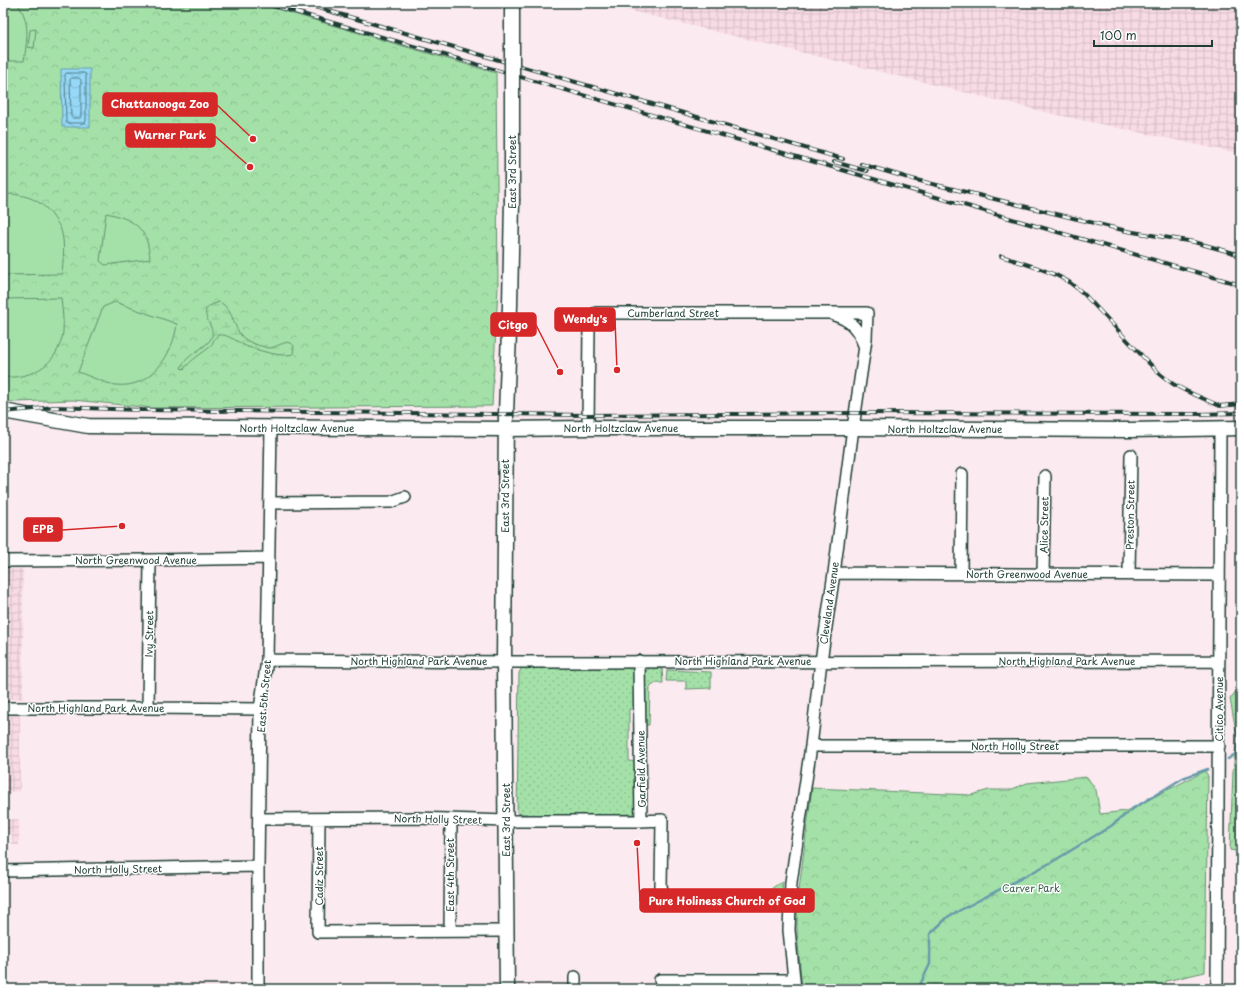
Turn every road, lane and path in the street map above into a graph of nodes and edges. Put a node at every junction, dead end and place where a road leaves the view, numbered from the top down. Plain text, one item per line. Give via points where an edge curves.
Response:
1 (512, 3) edge
2 (819, 313) junction
3 (867, 313) joint
4 (865, 347) junction
5 (3, 411) edge
6 (271, 428) junction
7 (588, 428) junction
8 (853, 428) junction
9 (1241, 428) edge
10 (505, 429) junction
11 (1220, 429) junction
12 (1130, 455) dead end
13 (962, 474) dead end
14 (1045, 476) dead end
15 (405, 497) dead end
16 (270, 503) junction
17 (269, 558) junction
18 (150, 560) junction
19 (3, 561) edge
20 (834, 573) junction
21 (961, 573) junction
22 (1042, 574) junction
23 (1129, 574) junction
24 (1219, 574) junction
25 (267, 660) junction
26 (639, 661) junction
27 (821, 661) junction
28 (1219, 661) junction
29 (504, 662) junction
30 (3, 708) edge
31 (148, 708) junction
32 (260, 709) junction
33 (811, 746) junction
34 (1219, 746) junction
35 (259, 819) junction
36 (319, 819) junction
37 (451, 819) junction
38 (506, 821) junction
39 (641, 821) junction
40 (258, 866) junction
41 (3, 871) edge
42 (790, 901) junction
43 (450, 931) junction
44 (507, 931) junction
45 (575, 977) dead end
46 (660, 980) dead end
47 (795, 984) edge
48 (258, 989) edge
49 (507, 989) edge
50 (575, 989) edge
51 (1217, 989) edge

1 - 10 main road, East 3rd Street, bridge via 512,201
2 - 3 street, Cumberland Street
2 - 4 street, Cumberland Street via 842,318 850,323 859,332
2 - 7 street, Cumberland Street via 596,313 589,326
3 - 4 street, Cleveland Avenue
4 - 8 street, Cleveland Avenue
5 - 6 main road, North Holtzclaw Avenue via 88,426
6 - 10 main road, North Holtzclaw Avenue
6 - 16 street, East 5th Street
7 - 8 main road, North Holtzclaw Avenue
7 - 10 main road, North Holtzclaw Avenue
8 - 11 main road, North Holtzclaw Avenue
8 - 20 street, Cleveland Avenue
9 - 11 main road, North Holtzclaw Avenue
10 - 29 main road, East 3rd Street
11 - 24 street, Citico Avenue
12 - 23 street, Preston Street
13 - 21 street
14 - 22 street, Alice Street
15 - 16 street via 391,502
16 - 17 street, East 5th Street
17 - 18 street, North Greenwood Avenue
17 - 25 street, East 5th Street
18 - 19 street, North Greenwood Avenue
18 - 31 street, Ivy Street
20 - 21 street, North Greenwood Avenue
20 - 27 street, Cleveland Avenue
21 - 22 street, North Greenwood Avenue
22 - 23 street, North Greenwood Avenue
23 - 24 street, North Greenwood Avenue
24 - 28 street, Citico Avenue
25 - 29 street, North Highland Park Avenue
25 - 32 street, East 5th Street
26 - 27 street, North Highland Park Avenue
26 - 29 street, North Highland Park Avenue
26 - 39 street, Garfield Avenue
27 - 28 street, North Highland Park Avenue
27 - 33 street, Cleveland Avenue
28 - 34 street, Citico Avenue
29 - 38 main road, East 3rd Street
30 - 31 street, North Highland Park Avenue
31 - 32 street, North Highland Park Avenue
32 - 35 street, East 5th Street
33 - 34 street, North Holly Street
33 - 42 street, Cleveland Avenue
34 - 51 street, Citico Avenue
35 - 36 street, North Holly Street
35 - 40 street, East 5th Street
36 - 37 street, North Holly Street
36 - 43 street, Cadiz Street via 318,932
37 - 38 street, North Holly Street
37 - 43 street, East 4th Street
38 - 39 street, North Holly Street
38 - 44 main road, East 3rd Street
39 - 42 street, Garfield Avenue via 662,820 661,887 668,899
40 - 41 street, North Holly Street
40 - 48 street, East 5th Street
42 - 47 street, Cleveland Avenue via 789,930
43 - 44 street
44 - 49 main road, East 3rd Street
45 - 50 street
46 - 47 street

